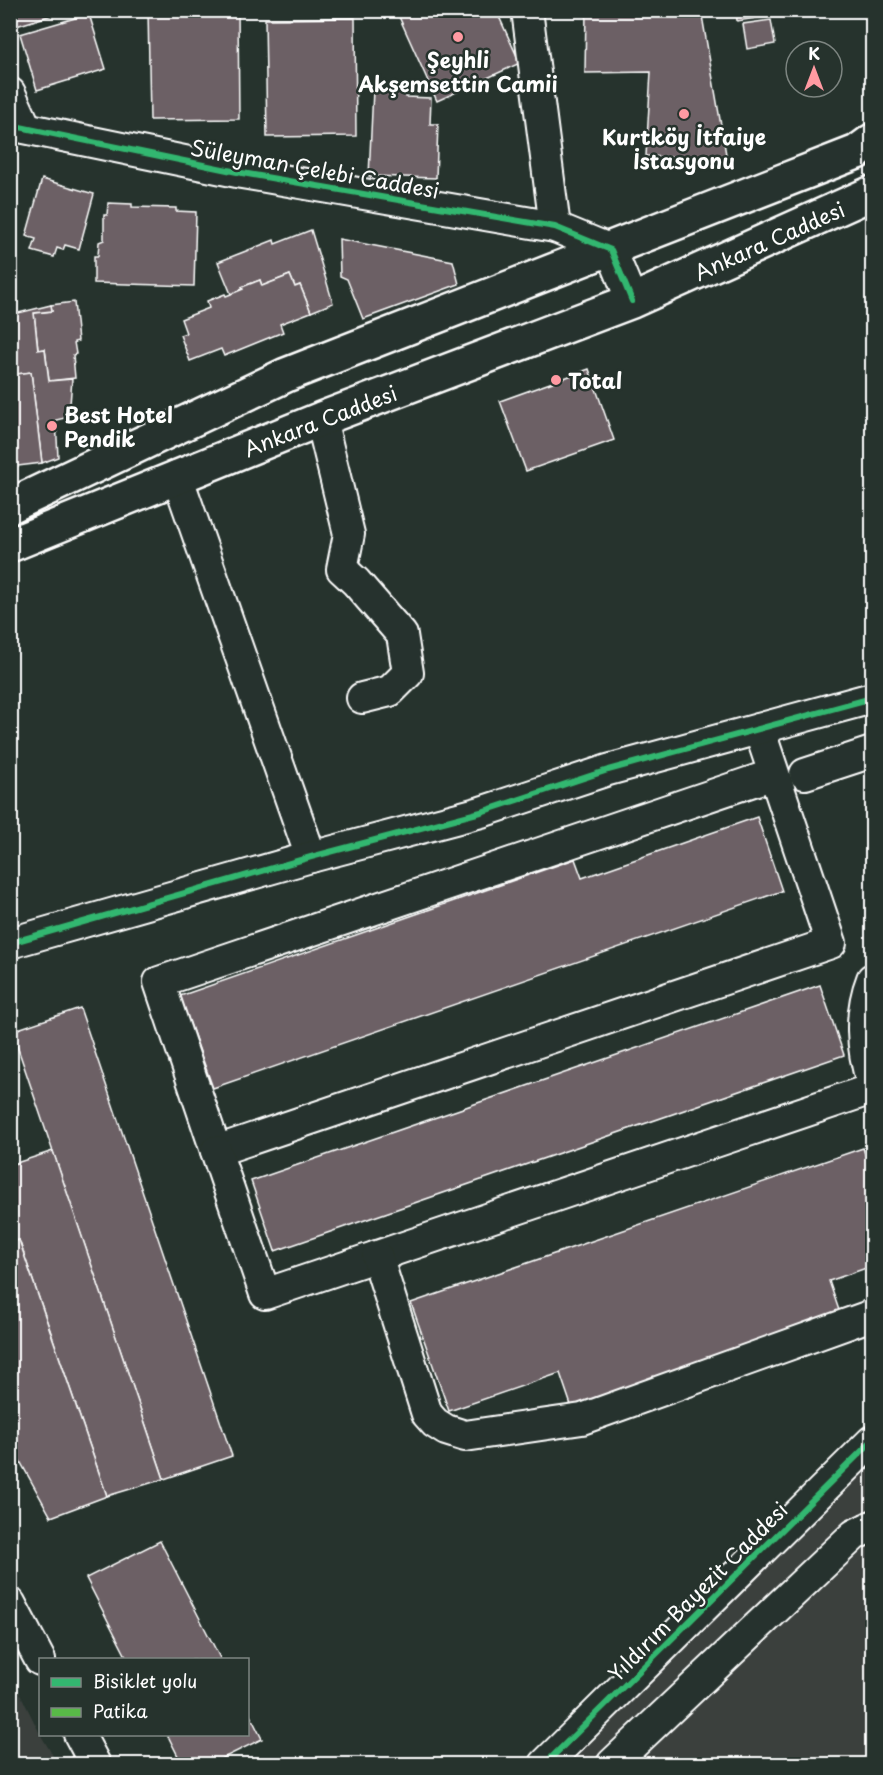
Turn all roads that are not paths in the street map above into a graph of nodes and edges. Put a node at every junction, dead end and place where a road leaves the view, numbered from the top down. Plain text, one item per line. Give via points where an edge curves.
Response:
1 (527, 11) edge
2 (10, 93) edge
3 (18, 126) edge
4 (873, 141) edge
5 (873, 193) edge
6 (555, 227) junction
7 (611, 250) junction
8 (632, 301) junction
9 (321, 419) junction
10 (177, 476) junction
11 (10, 506) edge
12 (10, 545) edge
13 (362, 698) dead end
14 (873, 698) edge
15 (759, 729) junction
16 (873, 752) edge
17 (774, 774) junction
18 (806, 774) dead end
19 (311, 857) junction
20 (10, 943) edge
21 (873, 979) edge
22 (873, 1082) edge
23 (873, 1089) edge
24 (216, 1151) junction
25 (377, 1256) junction
26 (873, 1315) edge
27 (873, 1441) edge
28 (873, 1526) edge
29 (10, 1603) edge
30 (39, 1658) edge
31 (80, 1736) edge
32 (95, 1764) edge
33 (545, 1764) edge
34 (612, 1764) edge

1 - 6 street
2 - 3 street
3 - 6 street, Süleyman Çelebi Caddesi via 242,173
4 - 7 main road via 857,153
5 - 8 main road, Ankara Caddesi
6 - 7 street, Süleyman Çelebi Caddesi
7 - 8 street
7 - 11 main road via 286,375
8 - 9 main road, Ankara Caddesi
9 - 10 main road, Ankara Caddesi
9 - 13 street via 349,534 342,569 402,635 408,672 390,691
10 - 12 main road, Ankara Caddesi
10 - 19 street
14 - 15 street
15 - 17 street
15 - 19 street via 608,770 481,812
16 - 18 street
17 - 24 street via 831,943
17 - 24 street via 159,982
19 - 20 street
21 - 22 street via 865,1003 863,1045
23 - 25 street
24 - 25 street via 265,1294
25 - 26 street via 427,1414 446,1430 465,1436 582,1419
27 - 33 street, Yıldırım Bayezit Caddesi
28 - 34 street via 854,1534
29 - 30 street
31 - 32 street

